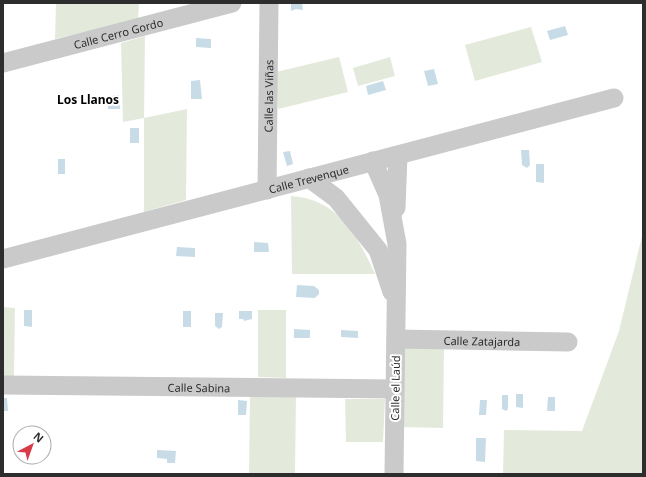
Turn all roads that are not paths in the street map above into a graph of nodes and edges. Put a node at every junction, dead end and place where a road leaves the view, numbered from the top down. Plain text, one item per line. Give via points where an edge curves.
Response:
1 (232, 3) edge
2 (269, 3) edge
3 (3, 63) edge
4 (614, 98) dead end
5 (398, 155) junction
6 (373, 161) junction
7 (309, 178) junction
8 (266, 190) junction
9 (396, 230) junction
10 (3, 259) edge
11 (396, 303) junction
12 (396, 339) junction
13 (568, 342) dead end
14 (3, 385) edge
15 (395, 389) junction
16 (394, 474) edge

1 - 3 street, Calle Cerro Gordo
2 - 8 street, Calle las Viñas
4 - 5 street, Calle Trevenque
5 - 6 street, Calle Trevenque
5 - 9 street, Calle el Laúd
6 - 7 street, Calle Trevenque
6 - 9 street, Calle el Laúd via 388,195
7 - 8 street, Calle Trevenque
7 - 11 street, Calle el Laúd via 336,198 378,250
8 - 10 street, Calle Trevenque
9 - 11 street, Calle el Laúd
11 - 12 street, Calle el Laúd
12 - 13 street, Calle Zatajarda
12 - 15 street, Calle el Laúd
14 - 15 street, Calle Sabina
15 - 16 street, Calle el Laúd

